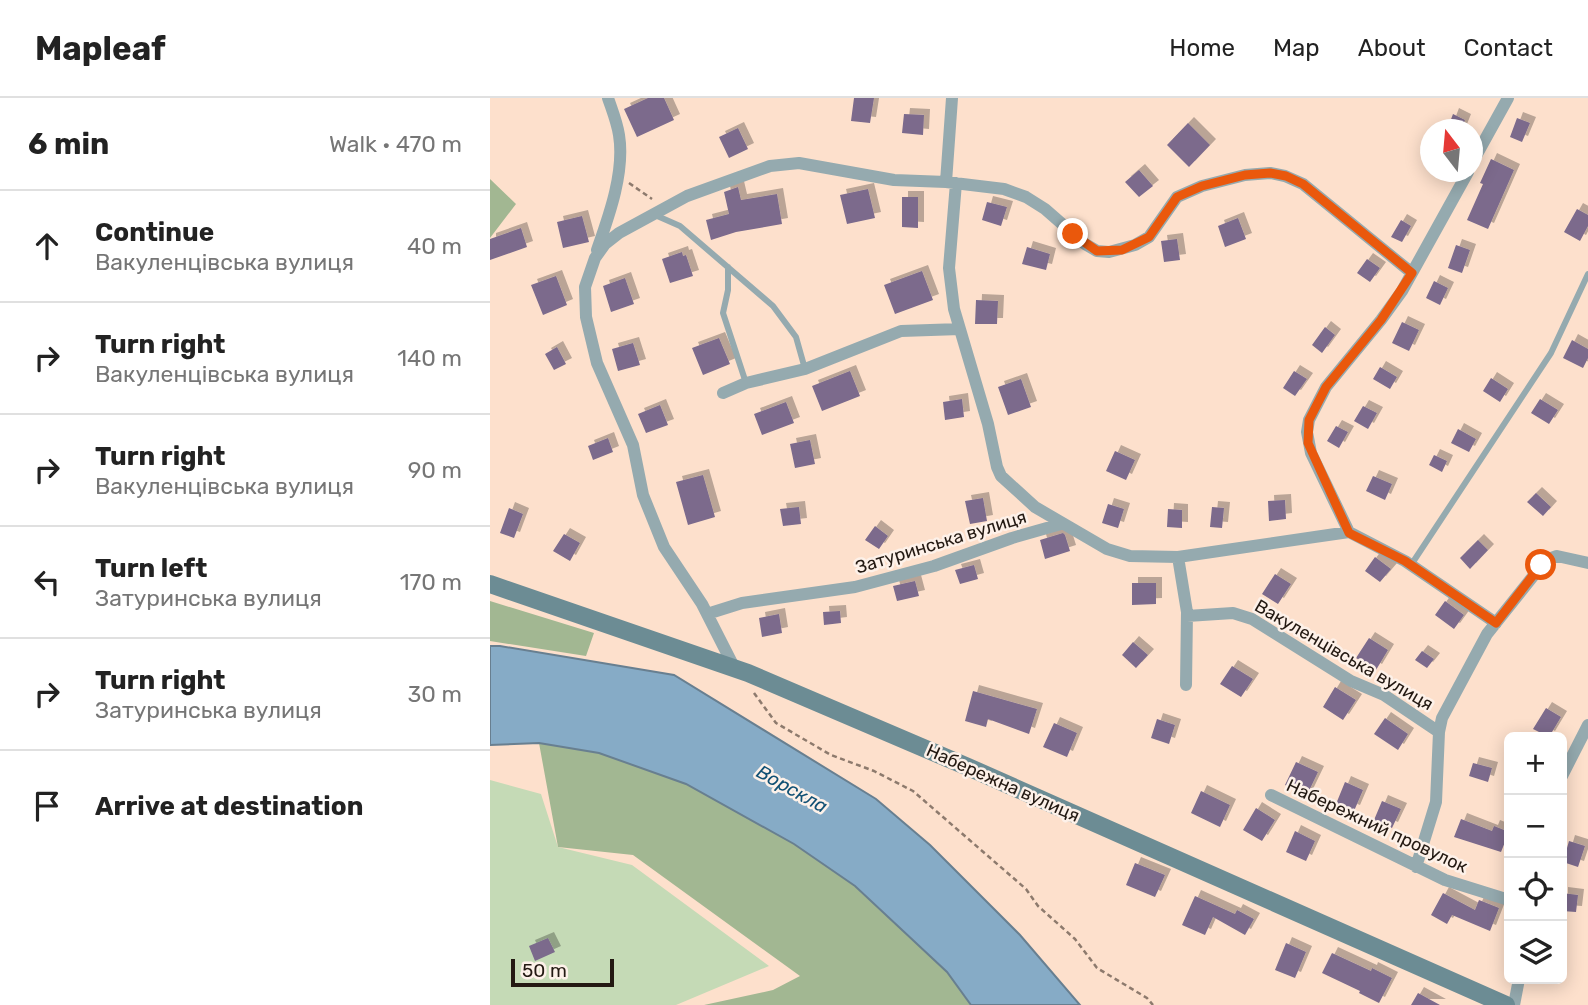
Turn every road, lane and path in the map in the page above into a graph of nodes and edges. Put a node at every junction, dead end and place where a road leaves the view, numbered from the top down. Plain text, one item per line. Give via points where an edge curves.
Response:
1 (608, 98) edge
2 (952, 98) edge
3 (1508, 98) edge
4 (1483, 143) edge
5 (621, 154) junction
6 (1462, 182) edge
7 (951, 183) junction
8 (676, 202) junction
9 (655, 215) junction
10 (595, 258) junction
11 (728, 267) junction
12 (1412, 273) junction
13 (1588, 274) edge
14 (960, 329) junction
15 (805, 369) junction
16 (746, 383) junction
17 (723, 393) dead end
18 (1061, 524) junction
19 (1349, 533) junction
20 (1178, 557) junction
21 (1588, 563) edge
22 (1411, 565) junction
23 (490, 584) edge
24 (707, 614) junction
25 (1187, 616) junction
26 (1496, 623) junction
27 (741, 670) junction
28 (1186, 685) dead end
29 (1588, 724) edge
30 (1439, 733) junction
31 (1567, 766) edge
32 (1271, 795) dead end
33 (1416, 867) junction
34 (1504, 899) edge
35 (1518, 984) edge
36 (1153, 1005) edge
37 (1506, 1005) edge
38 (1514, 1005) edge

1 - 5 street
2 - 7 street
3 - 4 street
5 - 8 path via 622,175 629,183 655,201
5 - 10 street
6 - 12 street
7 - 8 street via 894,180 799,163 759,170
7 - 12 street via 1026,197 1085,244 1108,252 1149,237 1177,197 1187,191 1245,175 1286,176 1303,184
7 - 14 street via 949,268
8 - 9 street
9 - 10 street via 619,233
9 - 11 lane via 680,226
10 - 24 street via 585,287 586,317 597,363 634,445 643,495 664,547
11 - 15 lane via 786,322 796,337
11 - 16 lane via 723,313
12 - 19 street via 1381,320 1326,387 1309,420 1311,453
13 - 22 lane via 1551,353
14 - 15 street via 901,331
14 - 18 street via 1001,476
15 - 16 street
16 - 17 street
18 - 20 street via 1130,556
18 - 24 street, Затуринська вулиця via 855,587 742,603
19 - 20 street
19 - 22 street
20 - 25 street
21 - 26 street, Вакуленцівська вулиця via 1557,555 1546,560
22 - 26 street
23 - 27 street, Набережна вулиця
24 - 27 street
25 - 28 street
25 - 30 street, Вакуленцівська вулиця via 1233,613 1252,619 1351,681 1384,695
26 - 30 street, Вакуленцівська вулиця via 1452,697
27 - 36 path via 776,723 831,755 914,791 1026,889 1097,968
27 - 37 street, Набережна вулиця
29 - 31 street
30 - 33 street, Вакуленцівська вулиця via 1436,802
32 - 33 street, Набережний провулок
33 - 34 street, Набережний провулок
35 - 38 street

